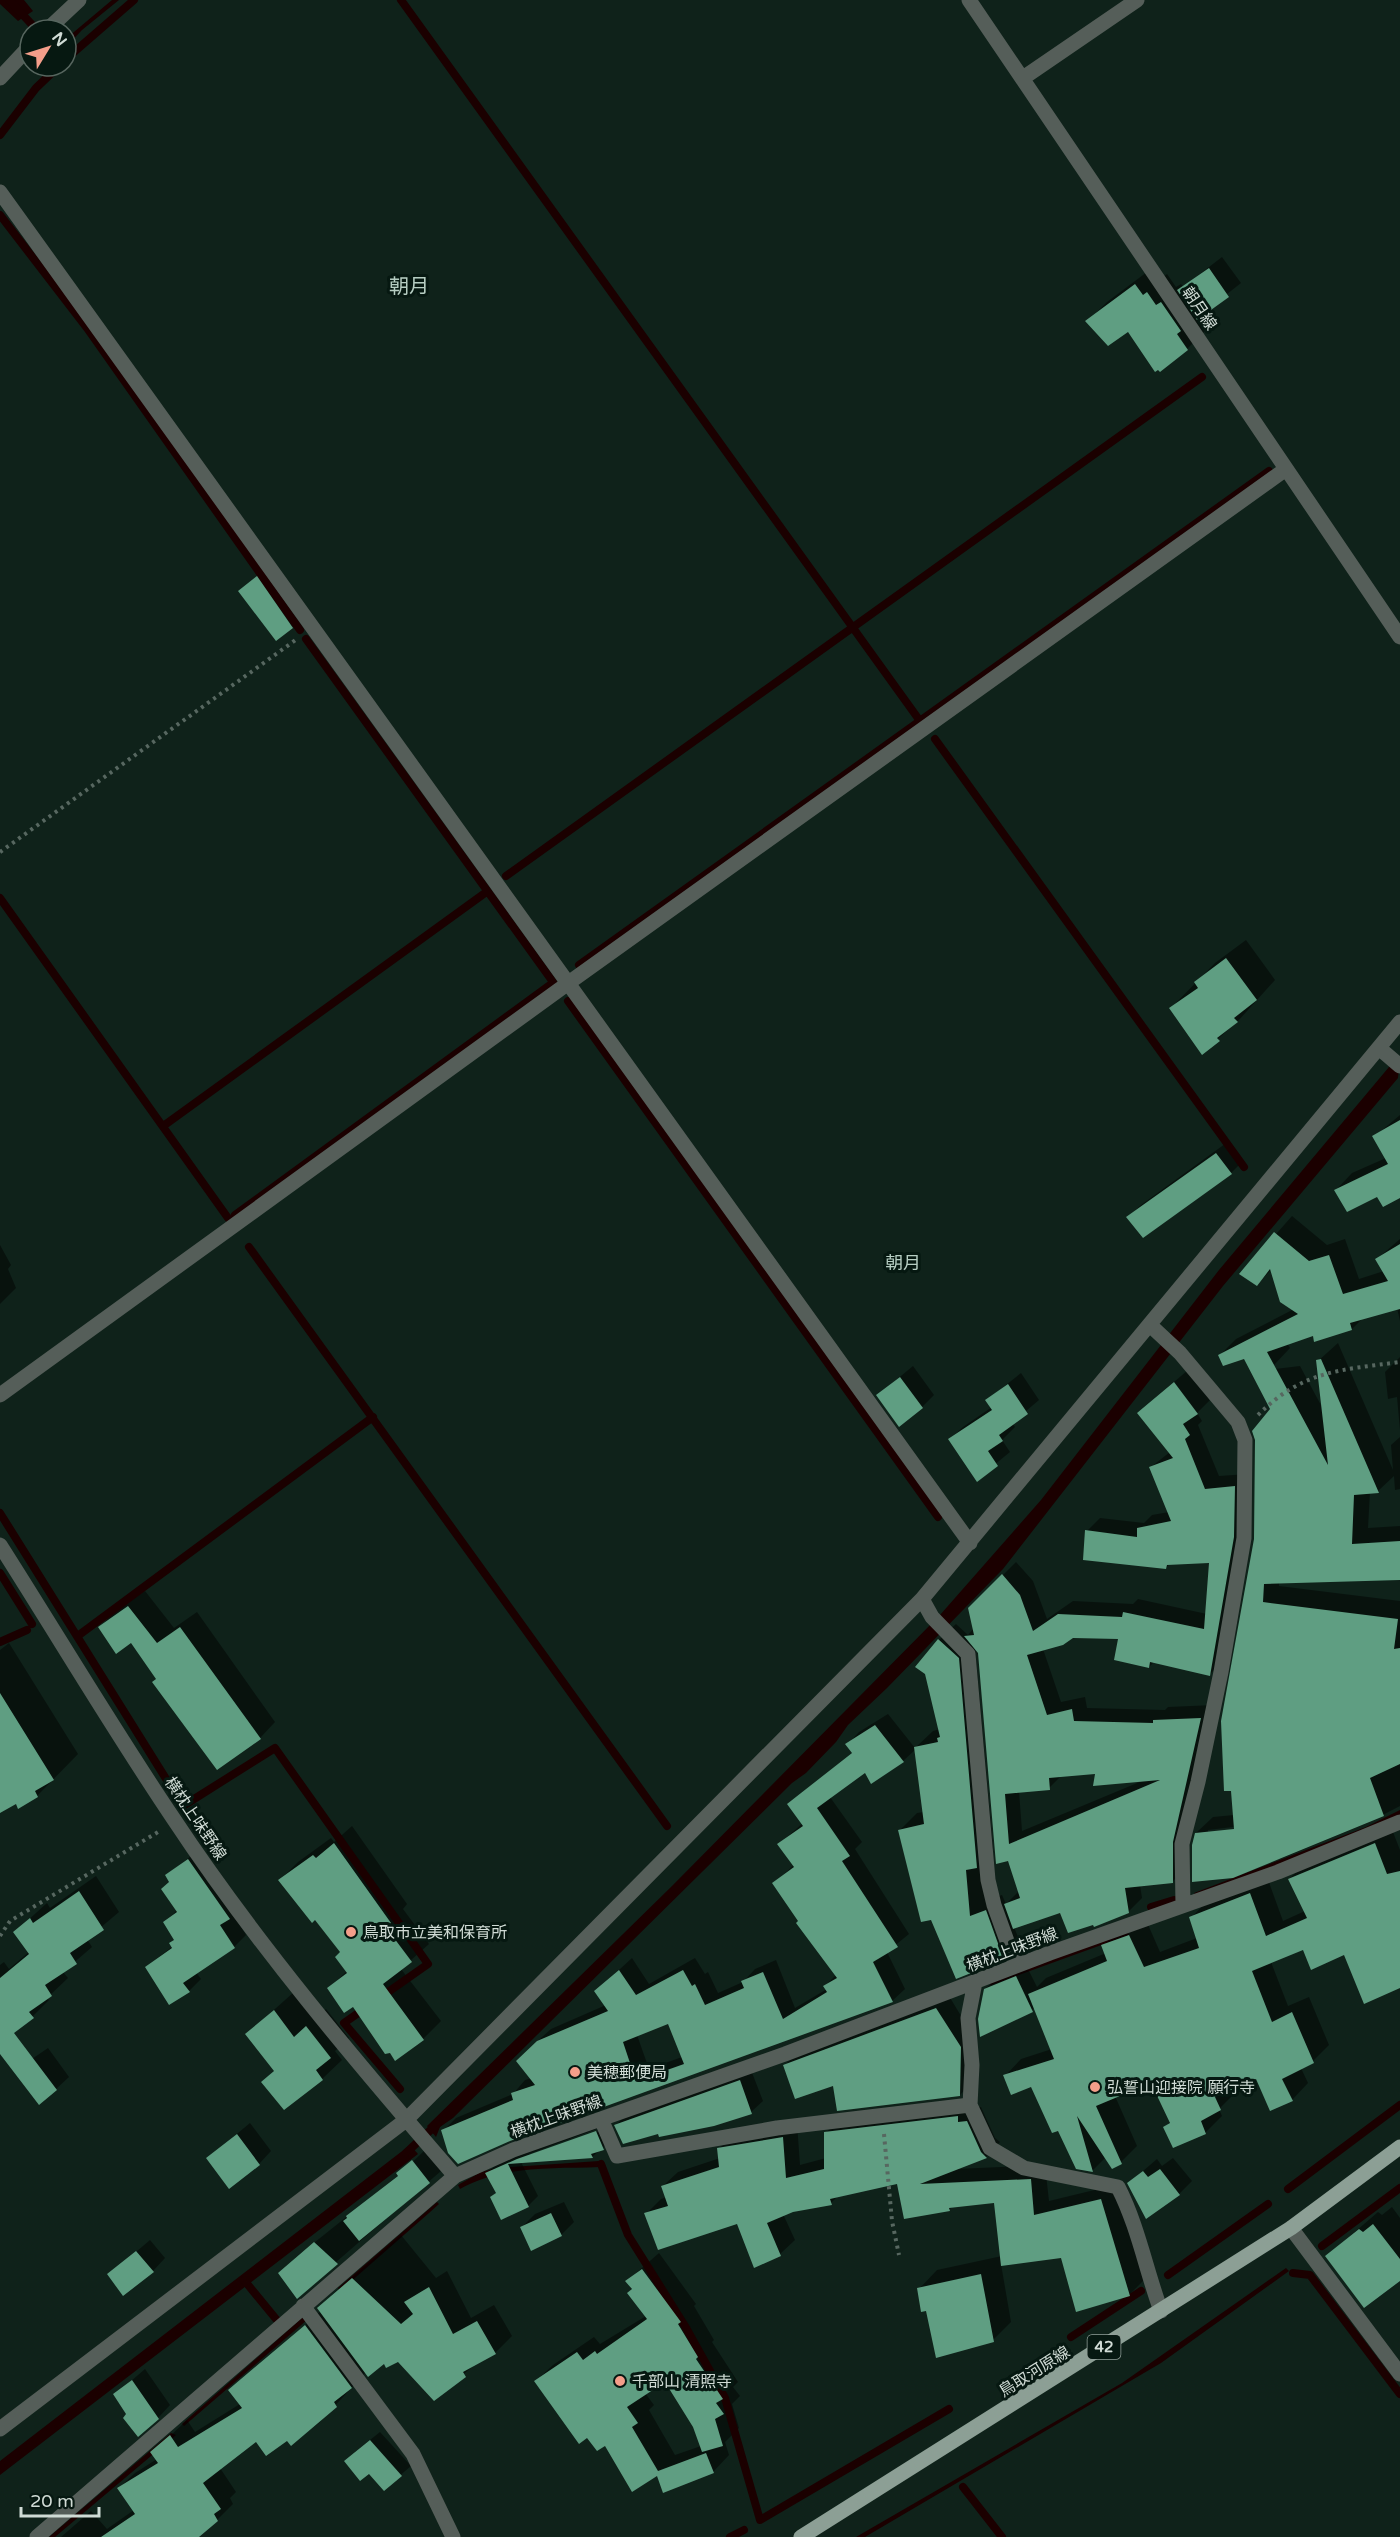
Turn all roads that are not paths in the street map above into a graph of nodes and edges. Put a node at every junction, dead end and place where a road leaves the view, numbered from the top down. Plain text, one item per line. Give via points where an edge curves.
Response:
1 (79, 0) edge
2 (969, 0) edge
3 (1137, 0) edge
4 (60, 18) edge
5 (18, 59) edge
6 (0, 78) edge
7 (1023, 78) junction
8 (0, 192) edge
9 (1286, 469) junction
10 (1400, 637) edge
11 (567, 984) junction
12 (1400, 1022) edge
13 (1379, 1048) junction
14 (1400, 1066) edge
15 (1150, 1325) junction
16 (0, 1395) edge
17 (970, 1543) junction
18 (0, 1545) edge
19 (922, 1599) junction
20 (1400, 1822) edge
21 (1183, 1905) junction
22 (1016, 1966) junction
23 (975, 1982) junction
24 (970, 2105) junction
25 (601, 2119) junction
26 (406, 2120) junction
27 (1400, 2147) edge
28 (454, 2176) junction
29 (1291, 2228) junction
30 (303, 2306) junction
31 (1161, 2311) junction
32 (1400, 2374) edge
33 (0, 2429) edge
34 (37, 2537) edge
35 (453, 2537) edge
36 (801, 2537) edge

1 - 4 street
2 - 7 street, 朝月線
3 - 7 street
5 - 6 street
7 - 9 street, 朝月線
8 - 11 street
9 - 10 street, 朝月線
9 - 11 street
11 - 16 street
11 - 17 street
12 - 13 street
13 - 14 street
13 - 15 street
15 - 17 street
15 - 21 street via 1180,1353 1242,1430 1245,1440 1244,1538 1216,1694 1182,1844
17 - 19 street
18 - 26 street, 横枕上味野線 via 186,1838 271,1952
19 - 22 street via 932,1617 968,1654 988,1880
19 - 26 street
20 - 21 street, 横枕上味野線 via 1278,1872
21 - 22 street, 横枕上味野線
22 - 23 street, 横枕上味野線
23 - 24 street via 968,2018
23 - 25 street, 横枕上味野線
24 - 25 street via 777,2128 617,2156
24 - 31 street via 990,2148 1024,2168 1118,2187 1131,2214
25 - 28 street, 横枕上味野線
26 - 28 street, 横枕上味野線
26 - 33 street
27 - 29 main road, 鳥取河原線 / 42
28 - 30 street
29 - 31 main road, 鳥取河原線 / 42
29 - 32 street
30 - 34 street
30 - 35 street via 413,2454
31 - 36 main road, 鳥取河原線 / 42

